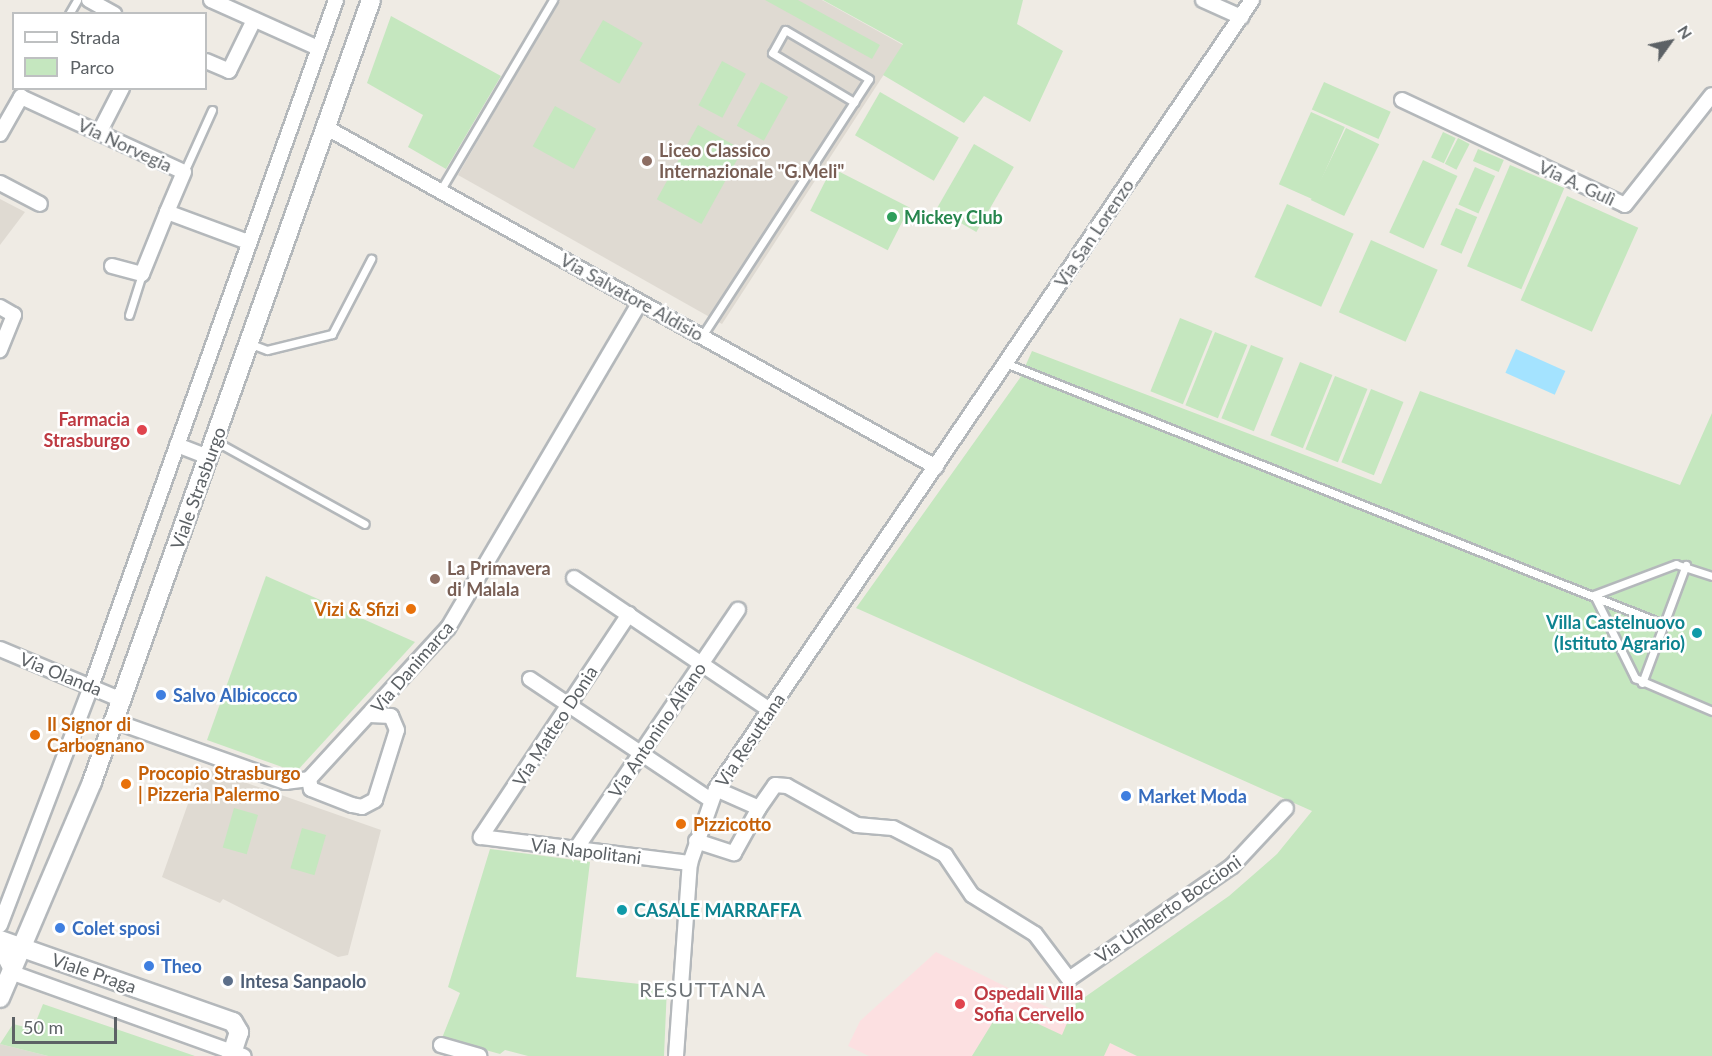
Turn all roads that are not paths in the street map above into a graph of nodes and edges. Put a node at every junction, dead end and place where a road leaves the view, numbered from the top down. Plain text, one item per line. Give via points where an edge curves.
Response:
1 (89, 0) edge
2 (211, 0) edge
3 (336, 0) edge
4 (371, 0) edge
5 (553, 0) edge
6 (1203, 0) edge
7 (1252, 0) edge
8 (110, 12) edge
9 (1241, 17) junction
10 (254, 20) junction
11 (318, 48) junction
12 (207, 61) edge
13 (121, 90) edge
14 (23, 93) edge
15 (1712, 95) edge
16 (1401, 100) dead end
17 (854, 102) junction
18 (212, 110) dead end
19 (327, 128) junction
20 (99, 133) junction
21 (0, 134) edge
22 (183, 172) junction
23 (0, 183) edge
24 (440, 191) junction
25 (40, 204) dead end
26 (167, 212) junction
27 (248, 242) junction
28 (371, 259) dead end
29 (112, 266) dead end
30 (142, 274) junction
31 (640, 302) junction
32 (0, 307) edge
33 (129, 315) dead end
34 (702, 336) junction
35 (249, 343) junction
36 (0, 350) edge
37 (1005, 363) junction
38 (177, 445) junction
39 (212, 449) junction
40 (936, 466) junction
41 (365, 524) dead end
42 (1686, 565) junction
43 (1712, 576) edge
44 (574, 578) dead end
45 (1594, 595) junction
46 (738, 610) dead end
47 (629, 614) junction
48 (1663, 624) junction
49 (0, 649) edge
50 (701, 663) junction
51 (530, 679) dead end
52 (1642, 683) junction
53 (91, 687) junction
54 (122, 700) junction
55 (569, 705) junction
56 (770, 710) junction
57 (1712, 711) edge
58 (370, 715) junction
59 (114, 721) junction
60 (640, 753) junction
61 (309, 779) junction
62 (713, 795) junction
63 (759, 808) junction
64 (1286, 808) dead end
65 (481, 837) joint
66 (696, 841) junction
67 (576, 849) junction
68 (690, 864) junction
69 (0, 925) edge
70 (0, 940) edge
71 (0, 948) edge
72 (25, 949) junction
73 (7, 970) edge
74 (0, 998) edge
75 (441, 1045) dead end
76 (235, 1055) edge
77 (478, 1056) edge
78 (676, 1056) edge

1 - 8 street
2 - 10 street
3 - 11 street, Viale Strasburgo
4 - 19 street, Viale Strasburgo
5 - 24 lane
6 - 9 street
7 - 9 street, Via San Lorenzo
9 - 37 street, Via San Lorenzo
10 - 11 street
10 - 12 street via 229,71
11 - 27 street, Viale Strasburgo
13 - 20 street
14 - 20 street, Via Norvegia
14 - 21 street, Via Norvegia
15 - 16 street, Via A. Gulì via 1625,205
17 - 17 lane via 869,79 785,30 772,53
17 - 34 lane
18 - 22 lane
19 - 24 street, Via Salvatore Aldisio
19 - 35 street, Viale Strasburgo
20 - 22 street, Via Norvegia
22 - 26 street, Via Norvegia
23 - 25 street
24 - 31 street, Via Salvatore Aldisio
26 - 27 street
26 - 30 street, Via Norvegia
27 - 38 street, Viale Strasburgo
28 - 35 lane via 332,334 267,350
29 - 30 street
30 - 33 lane
31 - 34 street, Via Salvatore Aldisio
31 - 58 street, Via Danimarca via 448,628
32 - 36 street via 14,315
34 - 40 street, Via Salvatore Aldisio
35 - 39 street, Viale Strasburgo
37 - 40 street, Via San Lorenzo
37 - 45 lane
38 - 39 street
38 - 53 street, Viale Strasburgo
39 - 41 lane
39 - 54 street, Viale Strasburgo
40 - 56 street, Via Resuttana
42 - 43 lane
42 - 45 lane
42 - 48 lane
44 - 47 street
45 - 48 lane
45 - 52 lane
46 - 50 street, Via Antonino Alfano
47 - 50 street
47 - 55 street, Via Matteo Donia
48 - 52 lane
49 - 53 street, Via Olanda
50 - 56 street
50 - 60 street, Via Antonino Alfano
51 - 55 street
52 - 57 lane
53 - 54 street, Via Olanda
53 - 69 street, Viale Strasburgo
54 - 59 street, Viale Strasburgo
55 - 60 street
55 - 65 street, Via Matteo Donia
56 - 62 street, Via Resuttana
58 - 61 street, Via Danimarca
58 - 61 street via 391,716 397,730 375,800 362,807 352,805 310,789
59 - 61 street via 285,782
59 - 72 street, Viale Strasburgo
60 - 62 street
60 - 67 street, Via Antonino Alfano
62 - 63 street
62 - 66 street, Via Resuttana
63 - 64 street, Via Umberto Boccioni via 775,785 787,786 857,825 893,828 945,855 972,895 1035,934 1069,979 1232,866
63 - 66 street via 734,853
65 - 67 street, Via Napolitani
66 - 68 street, Via Resuttana
67 - 68 street, Via Napolitani
68 - 78 street, Via Resuttana
70 - 72 street
71 - 73 street
72 - 73 street, Viale Strasburgo
72 - 76 street, Viale Praga via 233,1022 239,1032
73 - 74 street, Viale Strasburgo
73 - 76 street, Viale Praga
75 - 77 street

